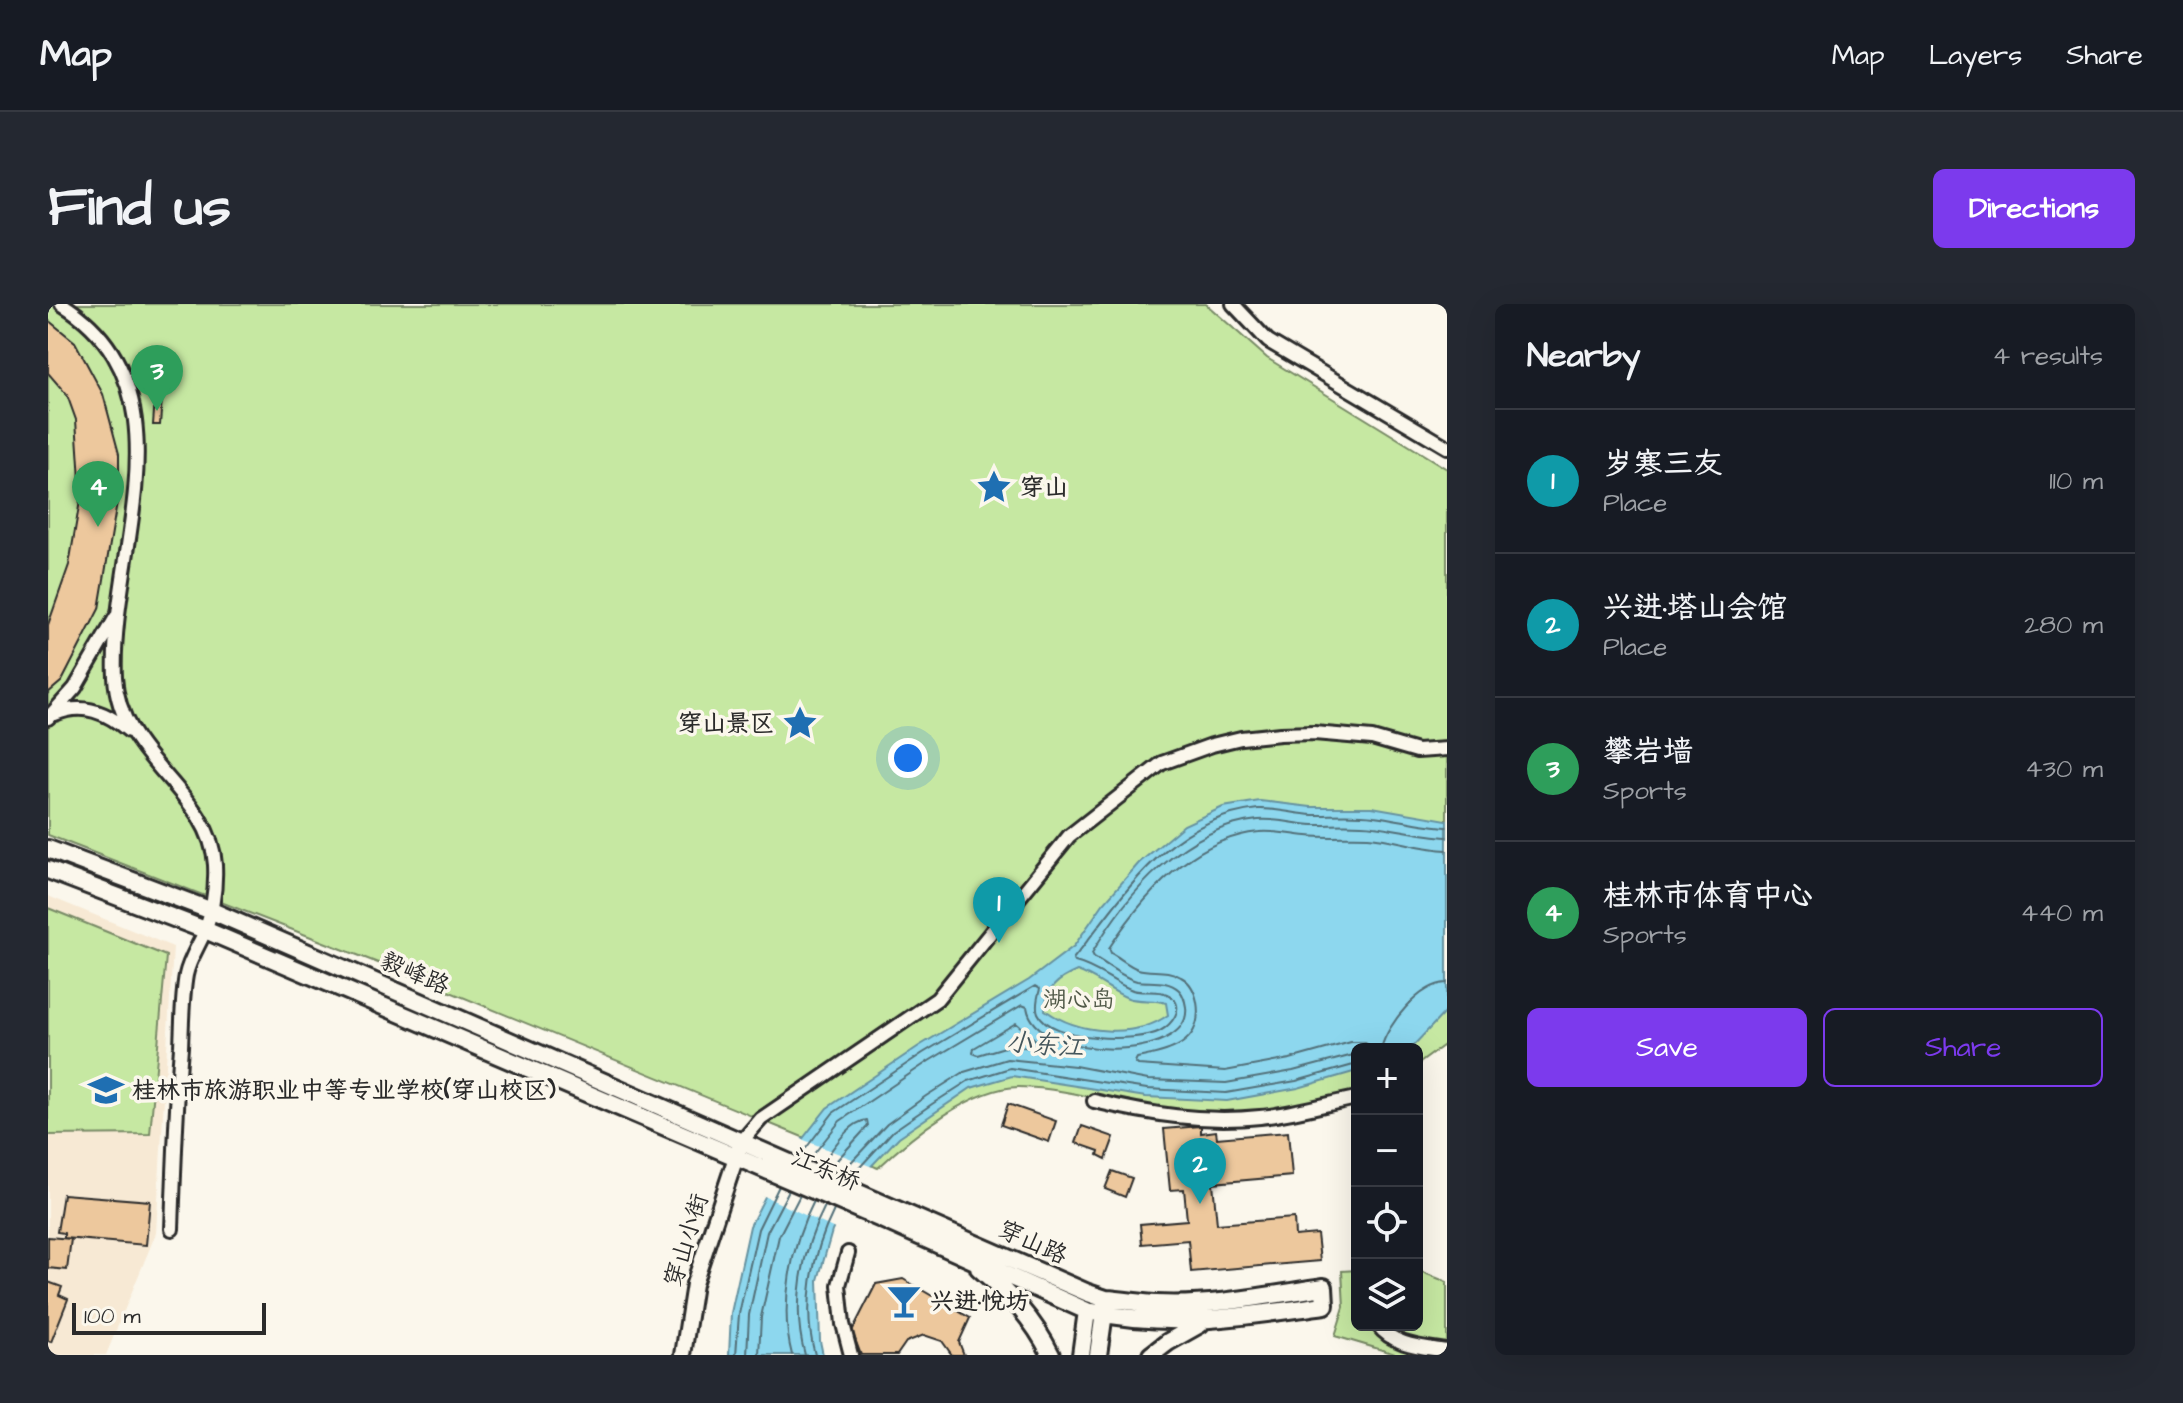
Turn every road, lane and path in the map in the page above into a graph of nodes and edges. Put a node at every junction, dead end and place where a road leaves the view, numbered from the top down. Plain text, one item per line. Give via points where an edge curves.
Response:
1 (62, 304) edge
2 (1233, 304) edge
3 (1447, 447) edge
4 (119, 611) junction
5 (50, 717) edge
6 (134, 735) junction
7 (1447, 749) edge
8 (48, 849) edge
9 (48, 870) edge
10 (212, 911) junction
11 (205, 930) junction
12 (1351, 1099) edge
13 (1094, 1101) dead end
14 (739, 1149) junction
15 (756, 1156) joint
16 (885, 1212) junction
17 (172, 1229) dead end
18 (848, 1253) dead end
19 (966, 1256) junction
20 (1088, 1293) junction
21 (1105, 1306) junction
22 (1087, 1311) junction
23 (1204, 1322) junction
24 (1382, 1331) edge
25 (1447, 1351) edge
26 (683, 1355) edge
27 (851, 1355) edge
28 (1051, 1355) edge
29 (1081, 1355) edge
30 (1098, 1355) edge
31 (1151, 1355) edge

1 - 4 street via 112,350 133,411 137,468
2 - 3 street via 1268,341
4 - 5 street via 75,688
4 - 6 street via 115,676
5 - 6 street via 65,710 93,710 114,718
6 - 10 street via 205,825 214,860
7 - 14 street via 1417,751 1372,738 1280,734 1212,745 1162,763 1069,836 937,999 761,1119
8 - 10 main road, 毅峰路
9 - 11 main road, 毅峰路
10 - 11 street
10 - 14 main road, 毅峰路
11 - 14 main road, 毅峰路
11 - 17 street via 186,972
12 - 13 street via 1227,1119 1171,1116
14 - 15 main road, 毅峰路
14 - 26 street, 穿山小街 via 694,1284
15 - 16 main road, 江东桥
16 - 19 main road, 穿山路
16 - 20 main road, 穿山路
18 - 27 street via 839,1285
19 - 22 main road, 穿山路
19 - 28 main road via 1022,1308
20 - 21 main road, 穿山路
20 - 22 main road
21 - 22 main road, 穿山路
21 - 23 main road via 1162,1321
21 - 23 main road via 1215,1302 1324,1287 1325,1305
21 - 30 main road
22 - 29 main road
23 - 31 main road
24 - 25 street via 1395,1340

